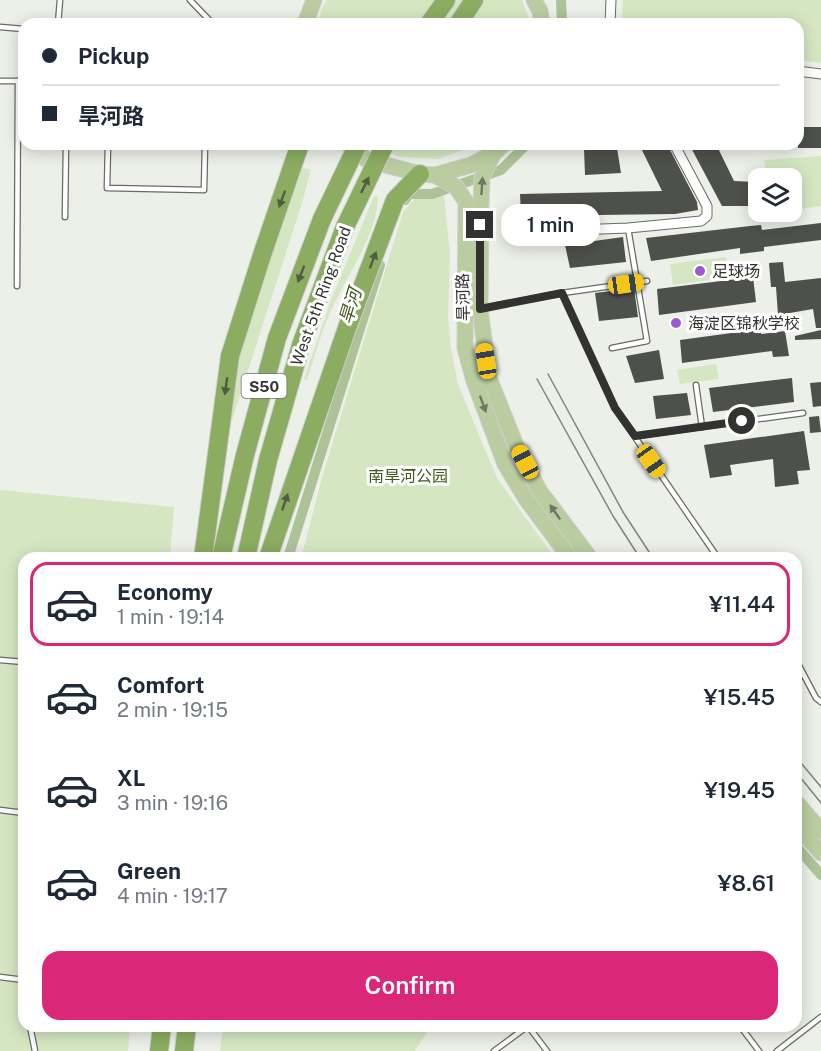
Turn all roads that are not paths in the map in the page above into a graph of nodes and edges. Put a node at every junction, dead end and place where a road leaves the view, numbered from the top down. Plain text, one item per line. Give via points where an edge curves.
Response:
1 (60, 0) edge
2 (190, 0) edge
3 (314, 0) edge
4 (446, 0) edge
5 (474, 0) edge
6 (534, 0) edge
7 (611, 0) edge
8 (58, 18) edge
9 (207, 18) edge
10 (308, 18) edge
11 (433, 18) edge
12 (462, 18) edge
13 (541, 18) edge
14 (610, 18) edge
15 (0, 27) edge
16 (18, 28) edge
17 (804, 72) edge
18 (821, 74) edge
19 (0, 81) edge
20 (18, 81) edge
21 (20, 150) edge
22 (66, 150) edge
23 (108, 150) edge
24 (205, 150) edge
25 (298, 150) edge
26 (355, 150) edge
27 (355, 150) edge
28 (382, 150) edge
29 (496, 150) edge
30 (498, 150) edge
31 (677, 150) edge
32 (427, 175) junction
33 (65, 217) dead end
34 (628, 228) junction
35 (523, 232) dead end
36 (647, 280) dead end
37 (17, 286) dead end
38 (562, 293) junction
39 (480, 309) junction
40 (612, 348) dead end
41 (696, 385) dead end
42 (803, 413) dead end
43 (702, 427) junction
44 (635, 436) junction
45 (204, 552) edge
46 (222, 552) edge
47 (247, 552) edge
48 (270, 552) edge
49 (566, 552) edge
50 (585, 552) edge
51 (714, 552) edge
52 (0, 660) edge
53 (18, 662) edge
54 (802, 671) edge
55 (821, 702) edge
56 (802, 809) edge
57 (0, 810) edge
58 (18, 812) edge
59 (802, 831) edge
60 (821, 831) edge
61 (821, 853) edge
62 (0, 977) edge
63 (18, 979) edge
64 (821, 1017) edge
65 (31, 1032) edge
66 (161, 1032) edge
67 (186, 1032) edge
68 (520, 1032) edge
69 (532, 1032) edge
70 (745, 1032) edge
71 (802, 1032) edge
72 (802, 1032) edge
73 (35, 1051) edge
74 (159, 1051) edge
75 (184, 1051) edge
76 (494, 1051) edge
77 (546, 1051) edge
78 (759, 1051) edge
79 (777, 1051) edge

1 - 8 lane
2 - 9 lane
3 - 10 main road
4 - 11 highway
5 - 12 highway
6 - 13 main road
7 - 14 street
15 - 16 lane
17 - 18 street
19 - 20 lane
21 - 37 lane
22 - 33 lane
23 - 24 lane via 107,188 204,190
25 -> 45 highway via 230,356
26 - 32 main road via 366,160
27 -> 46 highway, West 5th Ring Road / S50, bridge via 322,219 277,338
47 -> 28 highway, West 5th Ring Road / S50, bridge via 268,460 298,356 345,227
29 - 32 main road via 471,165
39 -> 30 main road, 旱河路 via 482,177
31 - 34 street via 707,206 707,216 701,221
48 -> 32 highway via 395,200
32 -> 49 main road, 旱河路 via 456,187 466,202 465,348 474,381 505,464
34 - 35 street
34 - 40 lane via 647,341
36 - 38 lane
38 - 39 lane
38 - 44 lane via 615,408
50 -> 39 main road, 旱河路 via 540,490 517,448 489,378
41 - 43 lane
42 - 43 lane
43 - 44 lane
44 - 51 lane
52 - 53 lane
54 - 55 lane
56 - 60 main road
57 - 58 lane
59 - 61 main road
62 - 63 lane
64 - 72 lane
65 - 73 lane
66 - 74 highway
67 - 75 highway
68 - 76 lane
69 - 77 lane
70 - 78 lane
71 - 79 lane

